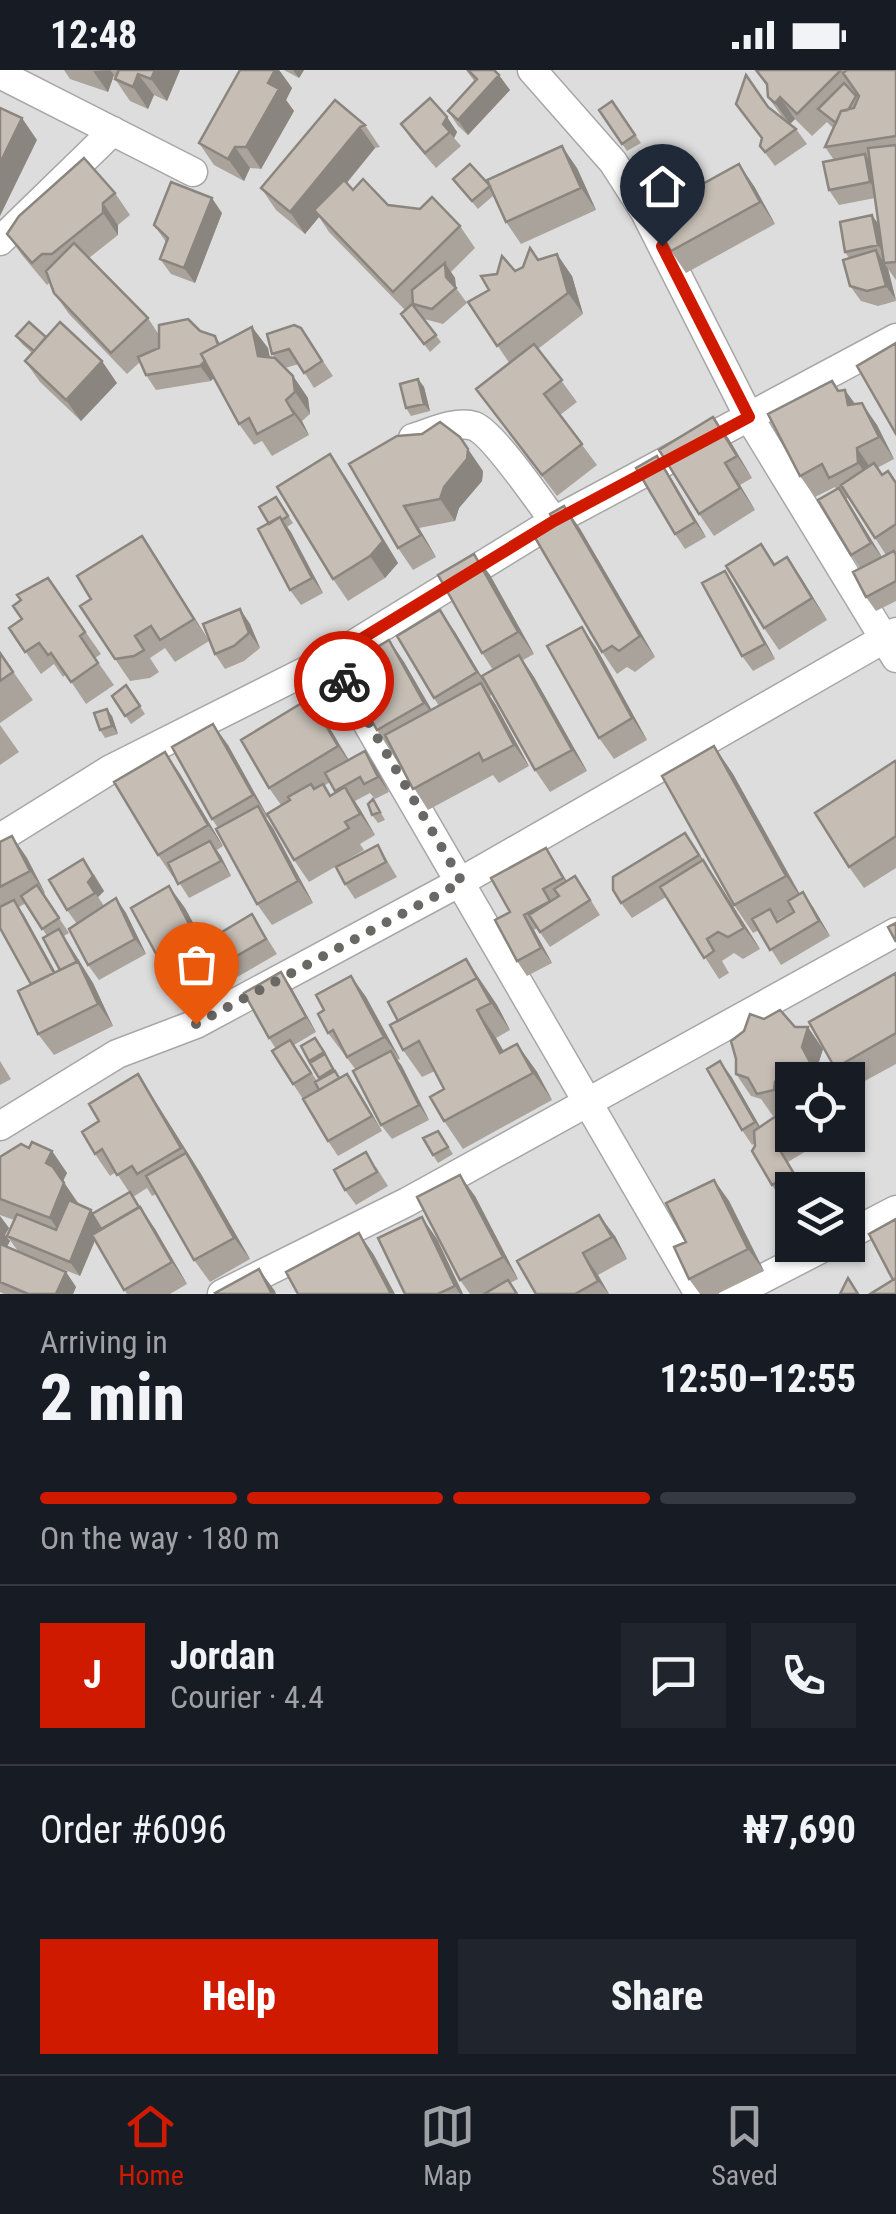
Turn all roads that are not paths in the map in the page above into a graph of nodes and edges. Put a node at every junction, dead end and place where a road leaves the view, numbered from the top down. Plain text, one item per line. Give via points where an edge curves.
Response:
1 (532, 70) edge
2 (0, 74) edge
3 (113, 132) junction
4 (193, 172) dead end
5 (0, 241) edge
6 (896, 338) edge
7 (749, 417) junction
8 (397, 442) edge
9 (554, 521) junction
10 (892, 643) edge
11 (330, 658) junction
12 (0, 838) edge
13 (462, 882) junction
14 (896, 932) edge
15 (589, 1100) junction
16 (0, 1126) edge
17 (896, 1210) edge
18 (865, 1226) edge
19 (795, 1262) edge
20 (222, 1294) edge
21 (699, 1294) edge
22 (733, 1294) edge

1 - 7 street via 612,162 645,212
2 - 3 street
3 - 4 street
3 - 5 street
6 - 7 street
7 - 9 street
7 - 10 street
8 - 9 street via 458,424 474,426
9 - 11 street
10 - 13 street
11 - 12 street via 111,769
11 - 13 street
13 - 15 street
13 - 16 street via 196,1024 118,1054
14 - 15 street
15 - 20 street via 407,1202
15 - 21 street
17 - 18 street
19 - 22 street

